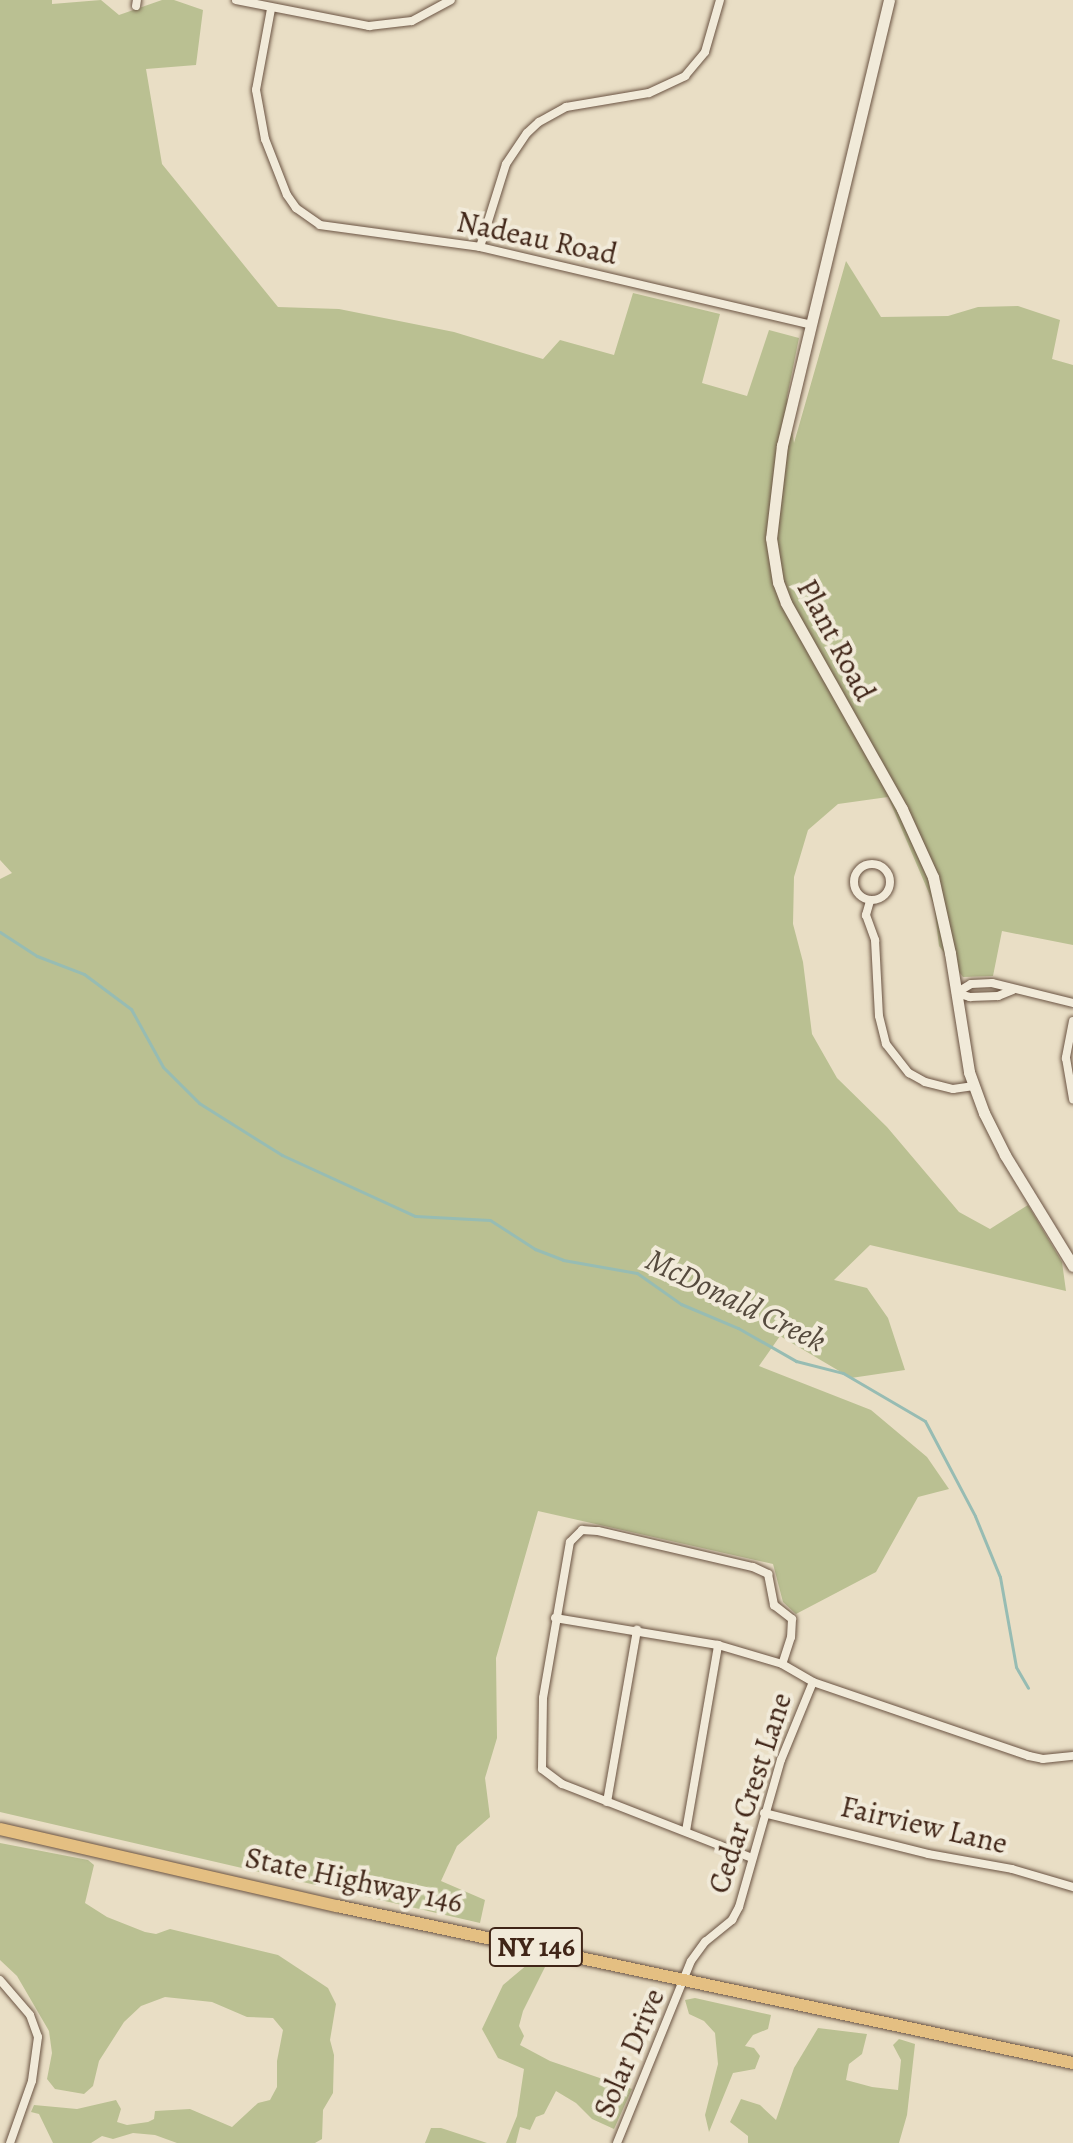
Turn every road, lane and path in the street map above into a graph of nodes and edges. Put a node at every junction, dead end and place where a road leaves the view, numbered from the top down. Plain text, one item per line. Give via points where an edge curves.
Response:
1 (236, 0) edge
2 (451, 0) edge
3 (720, 0) edge
4 (889, 0) edge
5 (271, 9) junction
6 (480, 247) junction
7 (812, 325) junction
8 (870, 901) junction
9 (956, 993) junction
10 (1073, 1003) edge
11 (1073, 1021) edge
12 (974, 1086) junction
13 (1073, 1099) edge
14 (1073, 1266) edge
15 (555, 1618) junction
16 (637, 1630) junction
17 (718, 1645) junction
18 (782, 1664) junction
19 (813, 1682) junction
20 (1073, 1756) edge
21 (607, 1802) junction
22 (764, 1813) junction
23 (0, 1829) edge
24 (686, 1831) junction
25 (752, 1858) junction
26 (1073, 1887) edge
27 (0, 1980) edge
28 (685, 1981) junction
29 (1073, 2063) edge
30 (10, 2143) edge
31 (617, 2143) edge

1 - 5 street
2 - 5 street via 412,21 390,25
3 - 6 street via 705,52 685,76 649,93 566,107 527,133 506,164
4 - 7 street, Plant Road
5 - 6 street, Nadeau Road via 256,90 265,139 296,208 320,225
6 - 7 street, Nadeau Road
7 - 9 street, Plant Road via 775,490 771,538 778,582 795,622 902,809 933,877
8 - 8 street via 853,884 861,867 873,864 888,873 890,884 881,898
8 - 12 street via 866,915 875,940 879,1016 886,1044 909,1073 925,1082 953,1089
9 - 10 street via 998,996 1015,989
9 - 12 street, Plant Road
11 - 13 street via 1066,1058
12 - 14 street, Plant Road via 1005,1155
15 - 16 street
15 - 18 street via 570,1542 582,1530 598,1531 768,1574 774,1605 792,1619
15 - 21 street via 542,1711 542,1769 550,1778
16 - 17 street
16 - 21 street
17 - 18 street
17 - 24 street
18 - 19 street
19 - 20 street, Cedar Crest Lane via 1029,1756
19 - 22 street, Cedar Crest Lane
21 - 24 street
22 - 25 street, Cedar Crest Lane
22 - 26 street, Fairview Lane
23 - 28 main road, State Highway 146 / NY 146
24 - 25 street
25 - 28 street, Cedar Crest Lane via 732,1920 705,1942
27 - 30 street via 30,2015 38,2037 32,2081
28 - 29 main road, State Highway 146 / NY 146
28 - 31 street, Solar Drive

